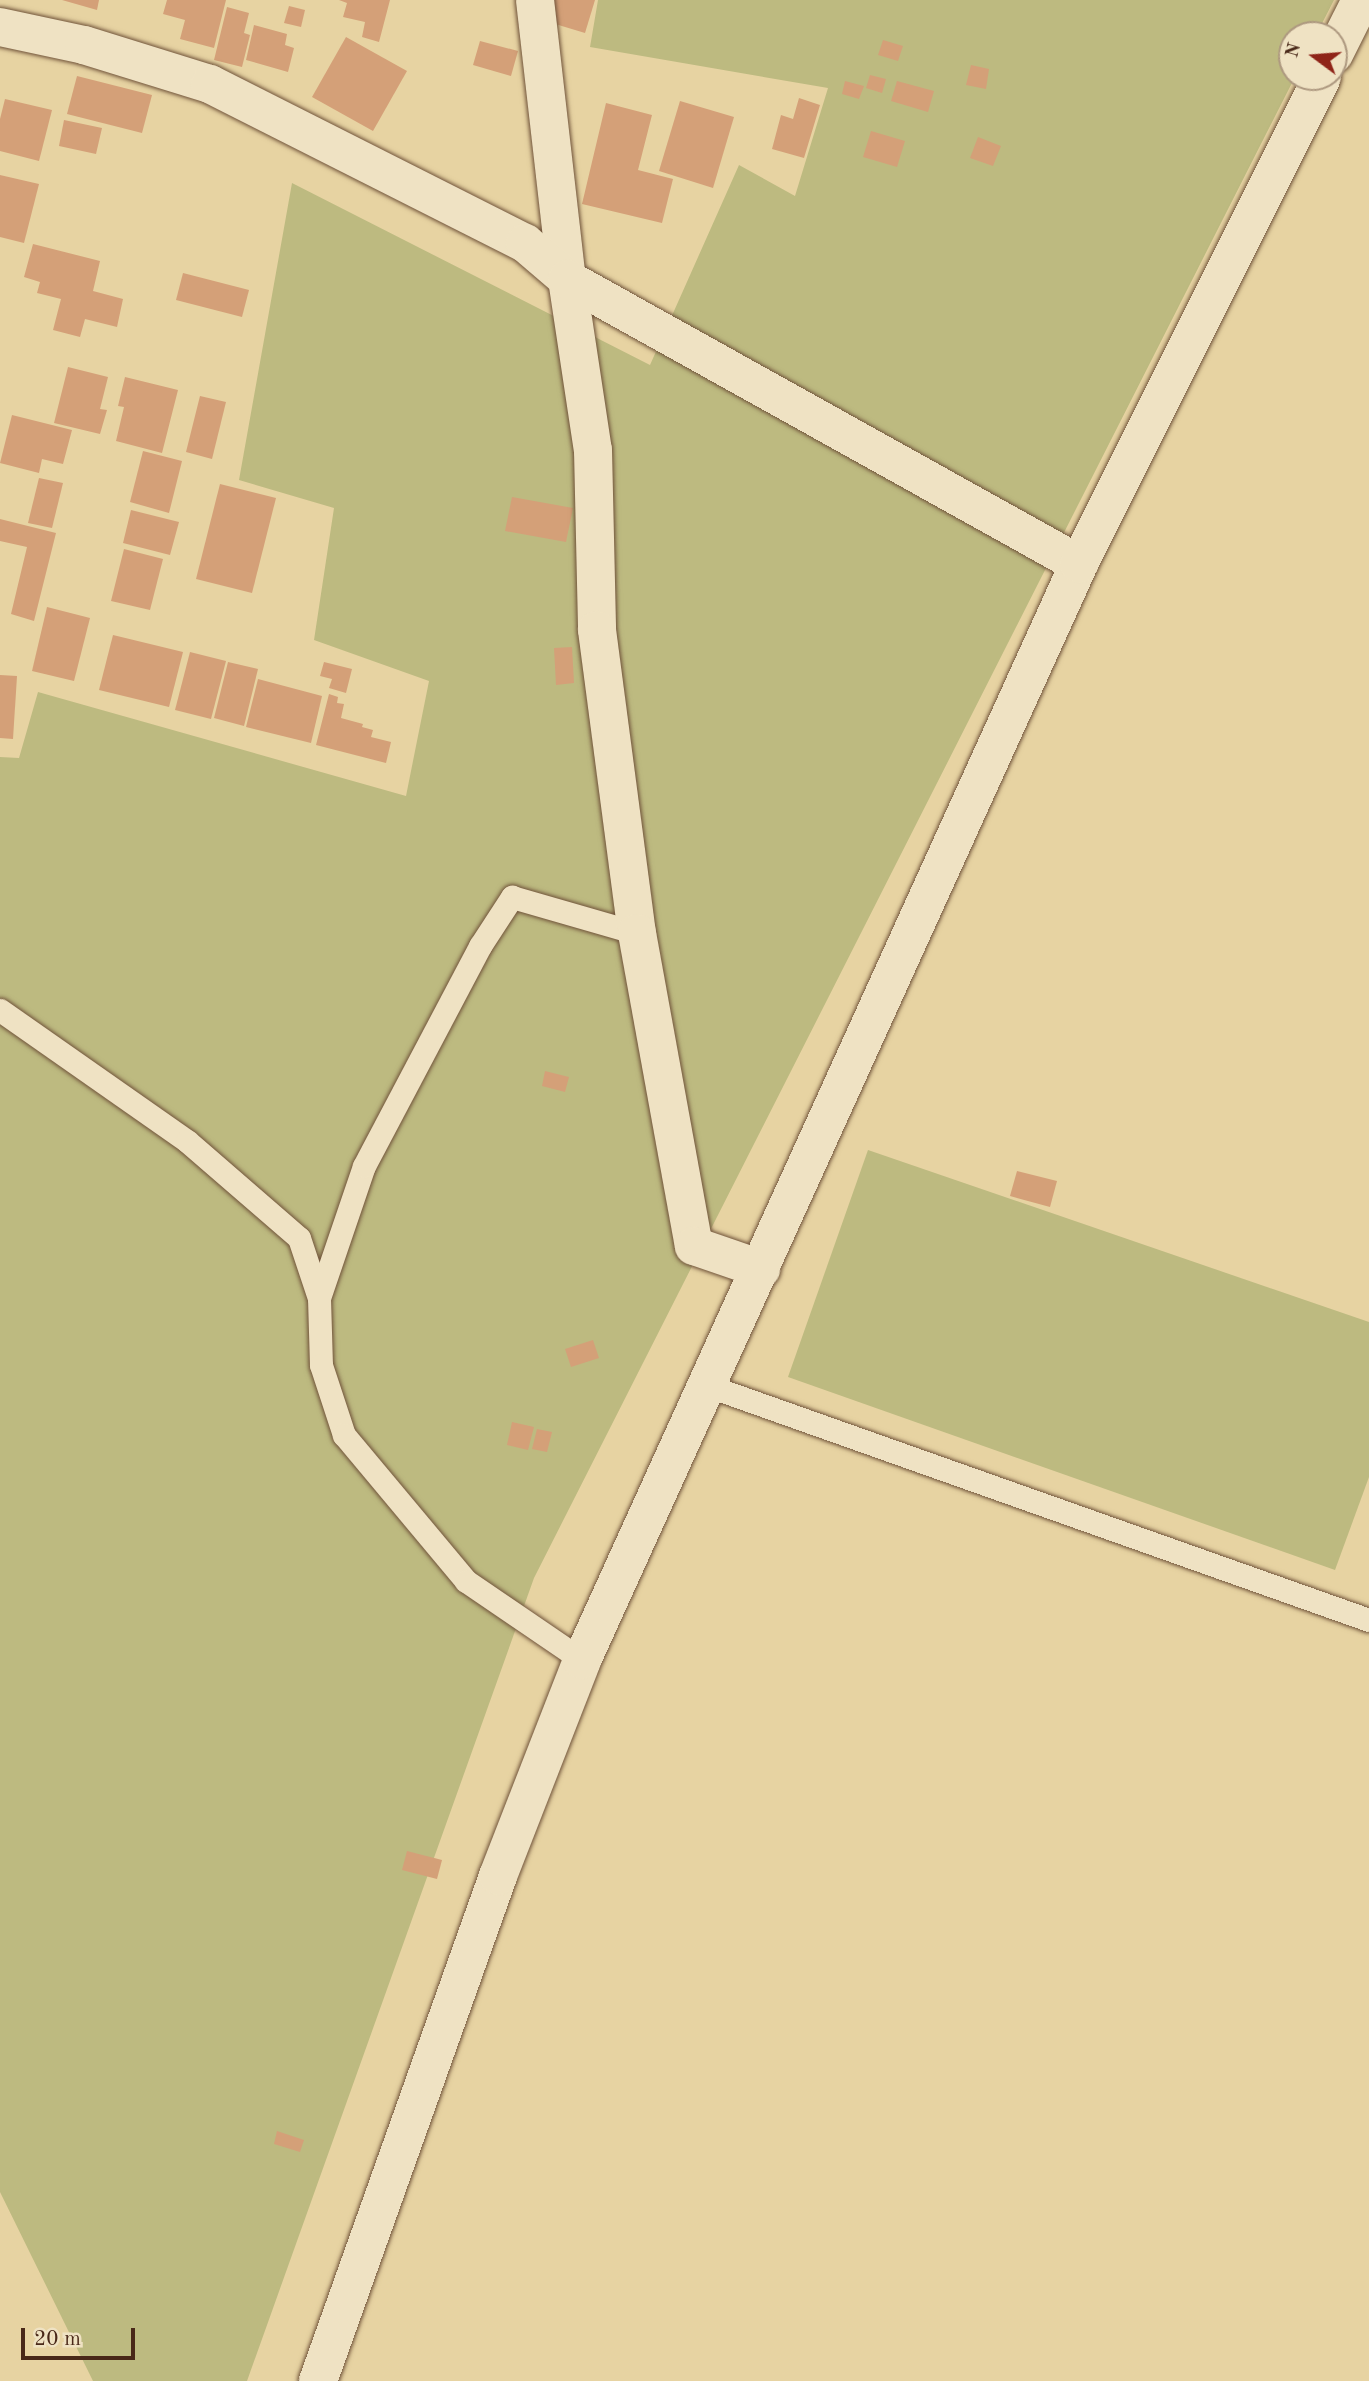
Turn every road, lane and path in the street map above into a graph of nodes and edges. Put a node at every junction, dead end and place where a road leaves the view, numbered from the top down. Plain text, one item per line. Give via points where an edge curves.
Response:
1 (535, 0) edge
2 (1361, 0) edge
3 (1348, 26) edge
4 (0, 27) edge
5 (1315, 91) edge
6 (567, 279) junction
7 (1079, 564) junction
8 (637, 933) junction
9 (0, 1010) edge
10 (761, 1269) junction
11 (319, 1298) junction
12 (706, 1385) junction
13 (1369, 1619) edge
14 (582, 1660) junction
15 (318, 2381) edge

1 - 6 street
2 - 3 street
4 - 6 street via 84,45 210,84 525,243
5 - 7 street
6 - 7 street
6 - 8 street via 593,450 597,630
7 - 10 street
8 - 10 street via 694,1246
8 - 11 lane via 512,897 480,946 364,1167
9 - 11 lane via 187,1141 299,1238
10 - 12 street
11 - 14 lane via 321,1364 344,1436 466,1581
12 - 13 lane
12 - 14 street
14 - 15 street via 498,1876

